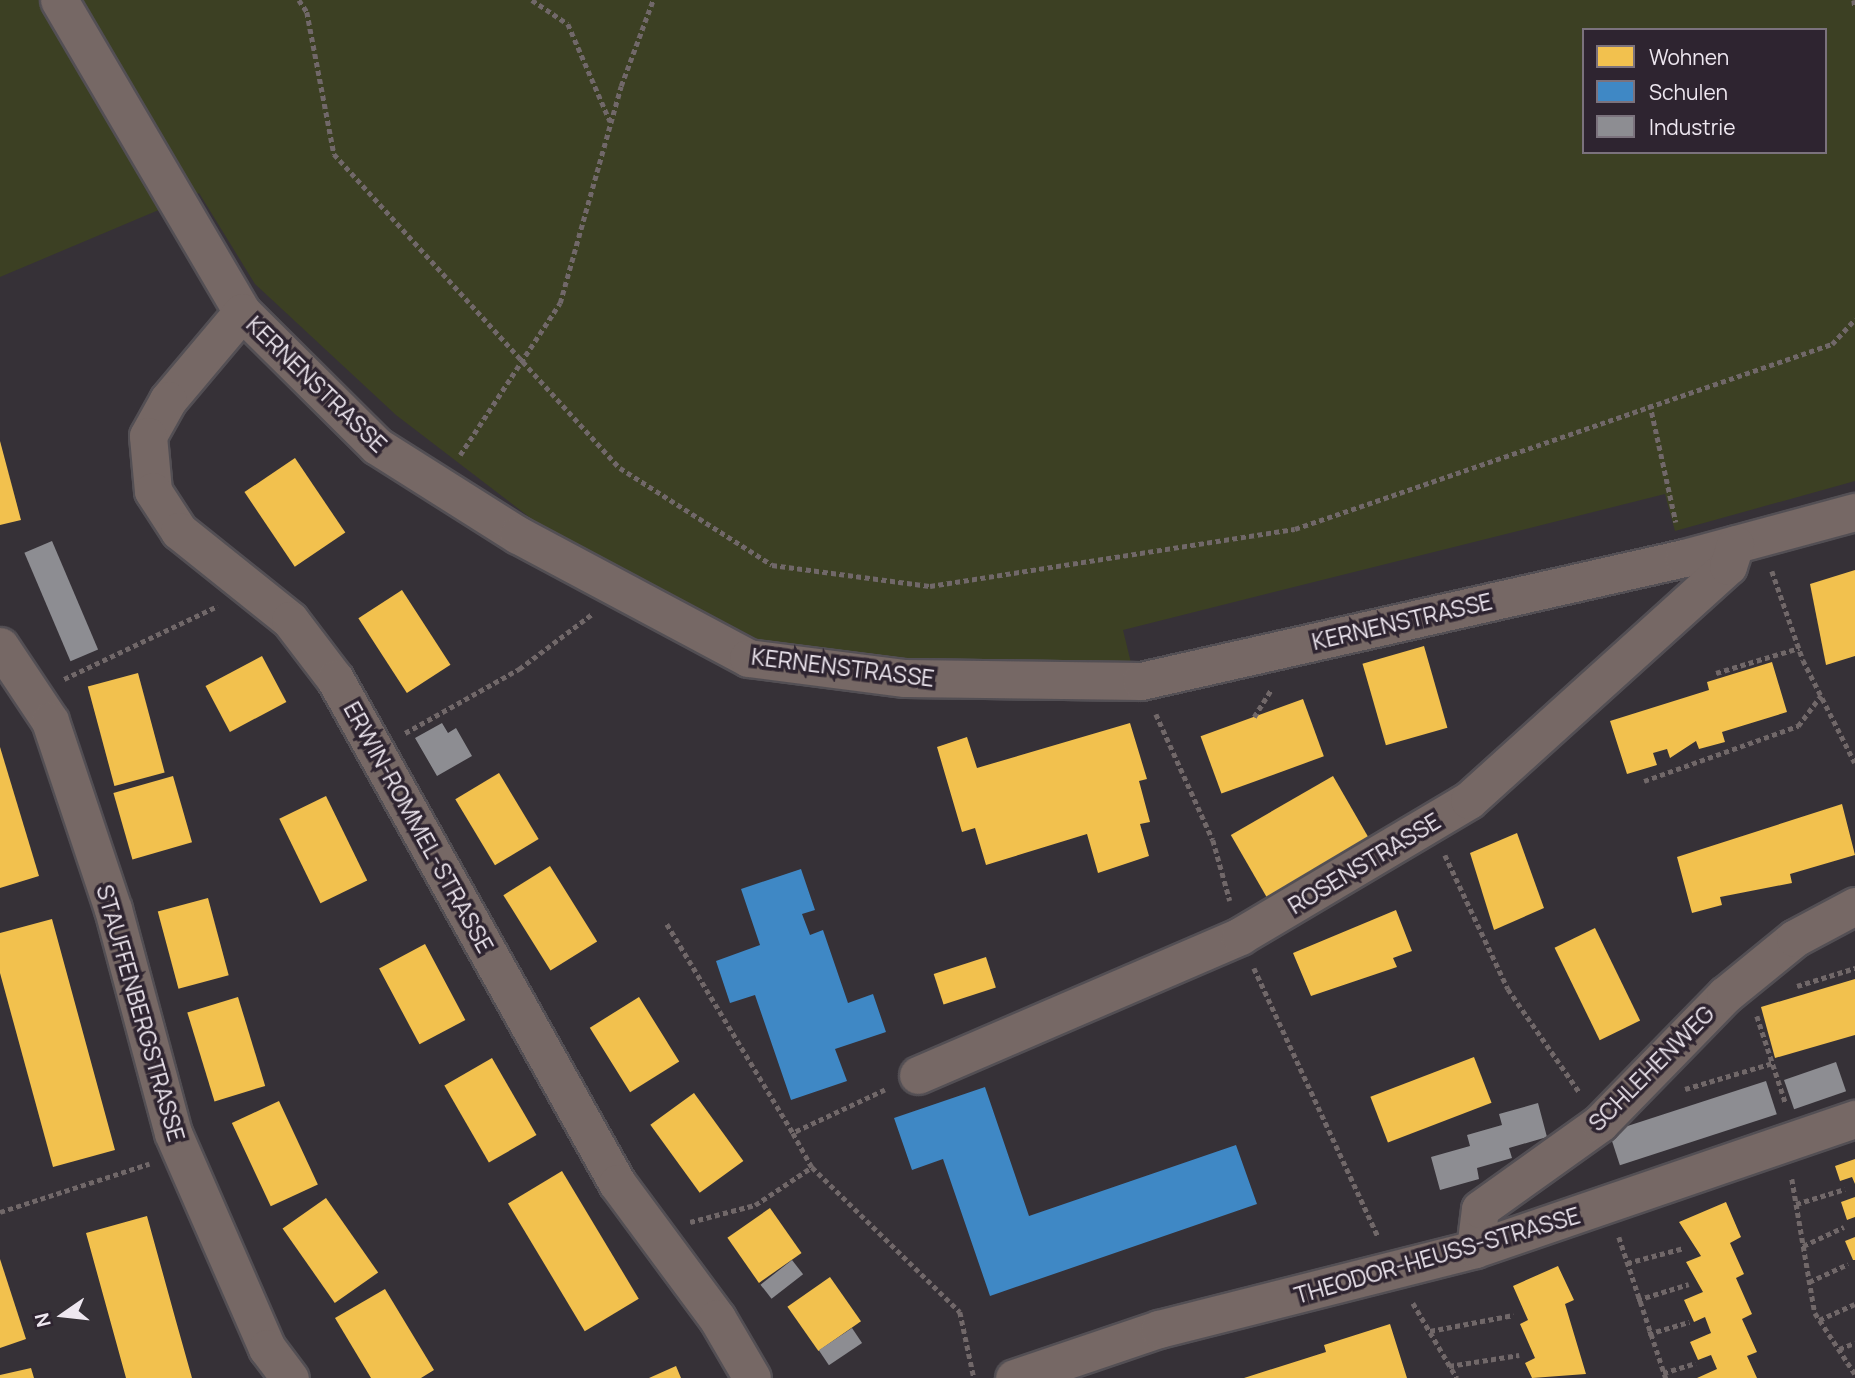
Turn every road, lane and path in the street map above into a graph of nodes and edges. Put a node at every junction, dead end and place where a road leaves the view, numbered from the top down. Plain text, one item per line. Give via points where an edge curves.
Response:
1 (59, 0) edge
2 (299, 0) edge
3 (532, 0) edge
4 (653, 0) edge
5 (1854, 0) edge
6 (1855, 7) edge
7 (611, 123) junction
8 (242, 312) junction
9 (1855, 318) edge
10 (525, 363) junction
11 (1650, 404) junction
12 (439, 485) junction
13 (1855, 512) edge
14 (1748, 541) junction
15 (1684, 558) junction
16 (614, 587) junction
17 (253, 590) junction
18 (0, 646) edge
19 (1799, 648) junction
20 (1716, 673) dead end
21 (1141, 681) junction
22 (31, 690) junction
23 (1821, 696) junction
24 (377, 748) junction
25 (1855, 763) edge
26 (1644, 781) dead end
27 (1430, 823) junction
28 (1855, 906) edge
29 (667, 924) dead end
30 (1240, 936) junction
31 (1855, 968) edge
32 (1791, 988) dead end
33 (1755, 1010) dead end
34 (1773, 1063) junction
35 (1650, 1071) junction
36 (918, 1075) joint
37 (1855, 1119) edge
38 (1600, 1123) junction
39 (793, 1133) junction
40 (1792, 1140) junction
41 (183, 1154) junction
42 (812, 1167) junction
43 (1845, 1189) dead end
44 (1796, 1204) junction
45 (1610, 1206) junction
46 (0, 1212) edge
47 (1844, 1227) dead end
48 (653, 1232) junction
49 (1803, 1246) junction
50 (1684, 1248) dead end
51 (1475, 1249) junction
52 (1627, 1263) junction
53 (1848, 1264) dead end
54 (1394, 1269) junction
55 (1809, 1282) junction
56 (1689, 1284) dead end
57 (1637, 1300) junction
58 (1855, 1304) edge
59 (1513, 1315) dead end
60 (1819, 1320) junction
61 (1689, 1322) dead end
62 (1430, 1331) junction
63 (1648, 1334) junction
64 (1855, 1343) edge
65 (1839, 1349) junction
66 (1519, 1355) dead end
67 (1695, 1363) dead end
68 (1450, 1366) junction
69 (1855, 1374) edge
70 (1664, 1376) edge
71 (290, 1378) edge
72 (752, 1378) edge
73 (974, 1378) edge
74 (1014, 1378) edge
75 (1457, 1378) edge

1 - 8 street, KERNENSTRASSE
2 - 10 path via 307,12 334,153
3 - 7 path via 568,24
4 - 7 path
5 - 6 path
7 - 10 path via 561,303
8 - 12 street, KERNENSTRASSE via 377,446
8 - 17 street, ERWIN-ROMMEL-STRASSE via 168,400 148,436 153,491 179,531
9 - 11 path via 1832,344
10 - 11 path via 621,468 772,565 930,586 1295,529
10 - 12 path
11 - 15 path
12 - 16 street, KERNENSTRASSE
13 - 14 street, KERNENSTRASSE
14 - 15 street, KERNENSTRASSE
14 - 19 path
14 - 27 street, ROSENSTRASSE via 1728,566 1469,800
15 - 21 street, KERNENSTRASSE
16 - 21 street, KERNENSTRASSE via 748,658 905,678
16 - 24 path via 582,627
17 - 22 path
17 - 24 street, ERWIN-ROMMEL-STRASSE via 290,620 328,669
18 - 22 street, STAUFFENBERGSTRASSE
19 - 20 path
19 - 23 path
21 - 30 path via 1213,840
22 - 41 street, STAUFFENBERGSTRASSE via 50,721 113,909
23 - 25 path
23 - 26 path via 1797,726
24 - 48 street, ERWIN-ROMMEL-STRASSE via 543,1056 617,1184
27 - 30 street, ROSENSTRASSE
27 - 38 path via 1508,989
28 - 35 street, SCHLEHENWEG via 1785,946 1725,995
29 - 39 path
30 - 36 street, ROSENSTRASSE
30 - 54 path
31 - 32 path
33 - 34 path
34 - 35 path via 1676,1092
34 - 40 path
35 - 38 street, SCHLEHENWEG
36 - 39 path
37 - 40 street, THEODOR-HEUSS-STRASSE
38 - 51 street, SCHLEHENWEG via 1480,1209
39 - 42 path
40 - 44 path
40 - 45 street, THEODOR-HEUSS-STRASSE
41 - 46 path
41 - 71 street, STAUFFENBERGSTRASSE via 267,1348
42 - 48 path via 755,1205
42 - 73 path via 960,1312
43 - 44 path
44 - 49 path
45 - 51 street, THEODOR-HEUSS-STRASSE
45 - 52 path
47 - 49 path
48 - 72 street, ERWIN-ROMMEL-STRASSE
49 - 55 path
50 - 52 path
51 - 54 street, THEODOR-HEUSS-STRASSE
52 - 57 path
53 - 55 path
54 - 62 path
54 - 74 street, THEODOR-HEUSS-STRASSE via 1159,1329
55 - 60 path
56 - 57 path
57 - 63 path
58 - 60 path
59 - 62 path
60 - 65 path
61 - 63 path
62 - 68 path
63 - 70 path
64 - 65 path
65 - 69 path
66 - 68 path
67 - 70 path
68 - 75 path

